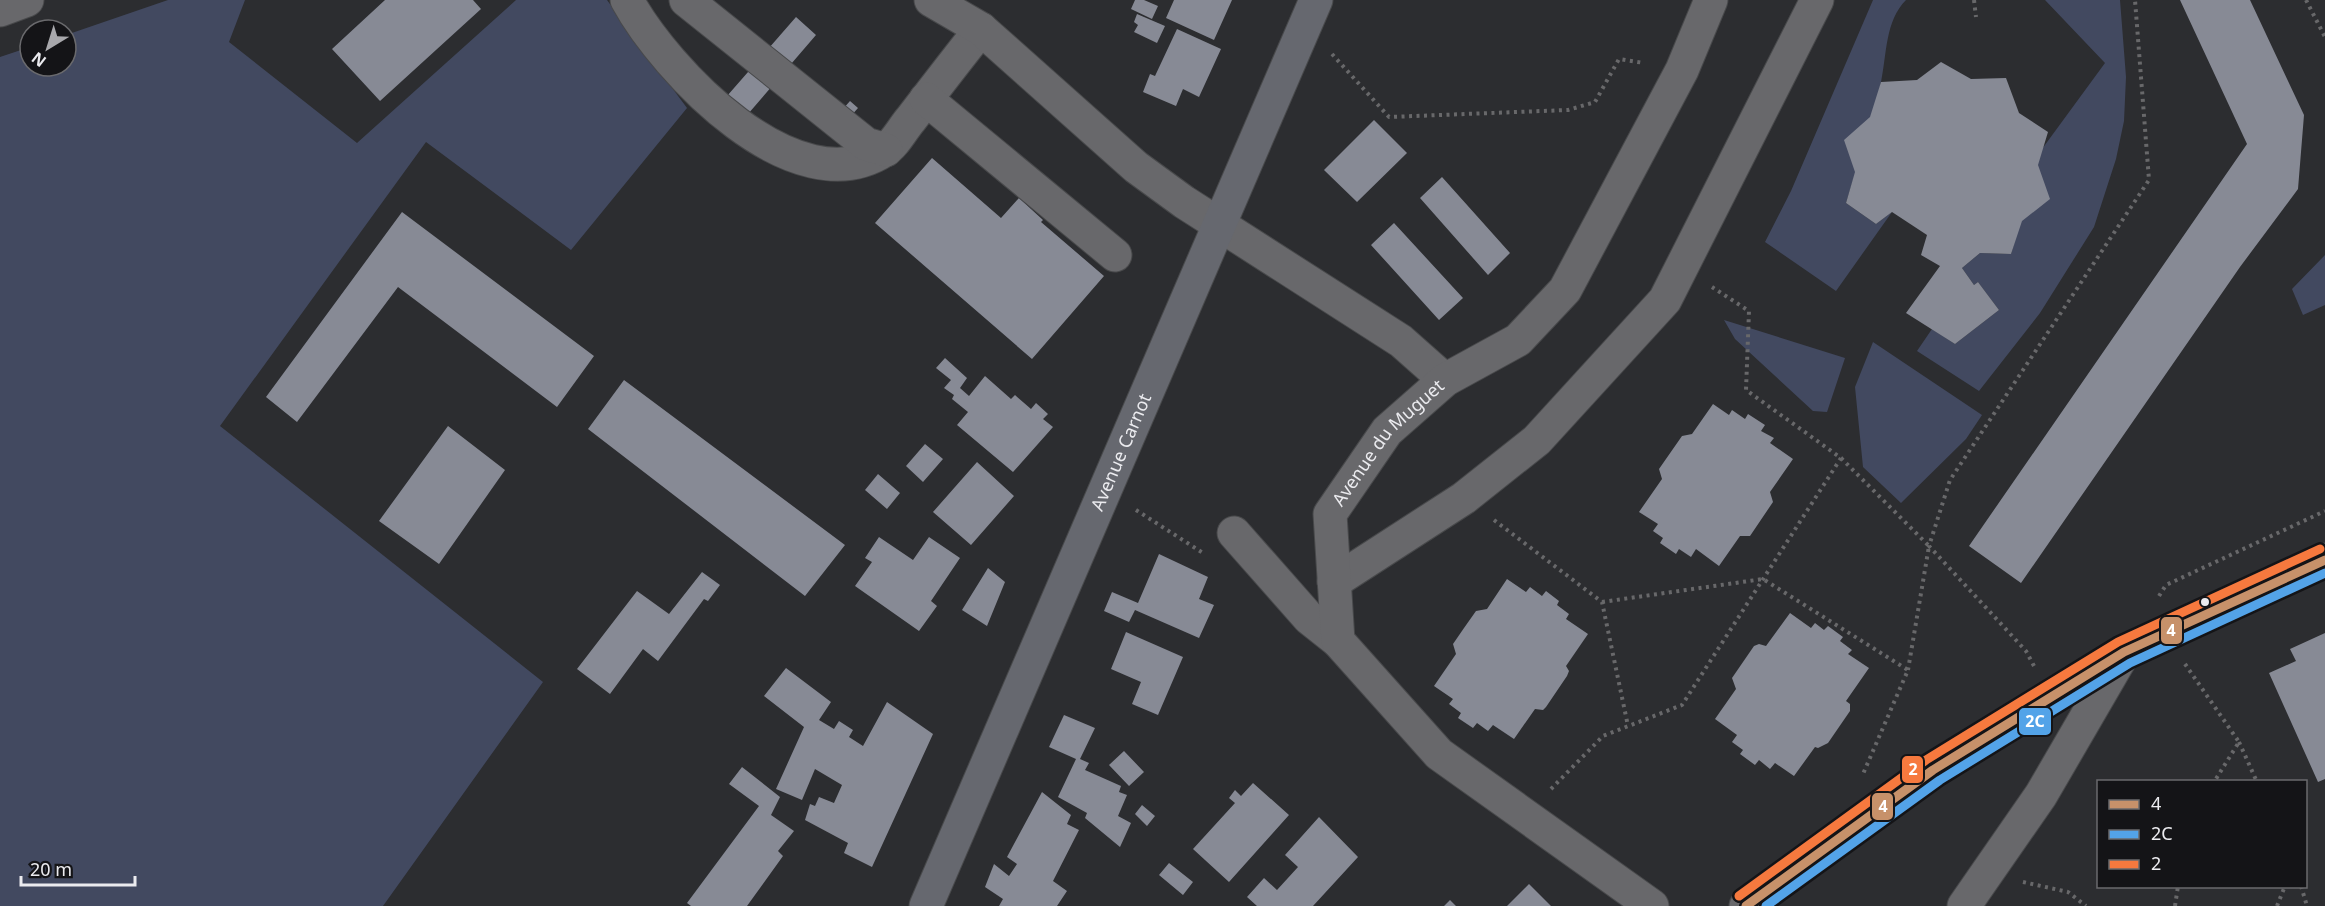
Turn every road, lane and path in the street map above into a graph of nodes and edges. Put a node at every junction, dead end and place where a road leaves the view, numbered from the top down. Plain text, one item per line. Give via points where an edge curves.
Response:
1 (27, 0) edge
2 (627, 0) edge
3 (686, 0) edge
4 (931, 0) edge
5 (1712, 0) edge
6 (1817, 0) edge
7 (1974, 0) edge
8 (2135, 0) edge
9 (2306, 0) edge
10 (0, 10) edge
11 (1311, 12) edge
12 (1976, 17) dead end
13 (981, 29) junction
14 (2325, 37) edge
15 (1682, 70) junction
16 (927, 99) junction
17 (886, 150) junction
18 (1219, 225) junction
19 (1115, 255) dead end
20 (1682, 267) junction
21 (1446, 380) junction
22 (1841, 458) junction
23 (1105, 491) junction
24 (1464, 498) junction
25 (1234, 533) dead end
26 (1929, 546) junction
27 (1204, 553) dead end
28 (2325, 560) edge
29 (1763, 579) junction
30 (1334, 582) junction
31 (1602, 602) junction
32 (2164, 634) junction
33 (1338, 641) junction
34 (2124, 652) junction
35 (1908, 670) junction
36 (2050, 697) junction
37 (1628, 726) junction
38 (2239, 742) junction
39 (1862, 778) dead end
40 (2215, 780) edge
41 (2256, 780) edge
42 (1526, 815) junction
43 (2178, 888) edge
44 (2284, 888) edge
45 (2302, 888) edge
46 (1969, 900) edge
47 (926, 906) edge
48 (1652, 906) edge
49 (1746, 906) edge
50 (2086, 906) edge
51 (2175, 906) edge
52 (2277, 906) edge
53 (2307, 906) edge

1 - 10 street
2 - 17 street via 644,30 693,83 737,124 778,151 825,163 855,164
3 - 17 street via 866,144
4 - 13 street
5 - 15 street, Avenue du Muguet
6 - 20 street
7 - 12 path
8 - 26 path via 2149,180 1950,480
9 - 14 path
11 - 15 path via 1389,117 1568,110 1595,102 1619,59
11 - 18 main road, Avenue Carnot
13 - 16 street
13 - 18 street via 1136,167
15 - 21 street, Avenue du Muguet via 1565,290 1518,340
16 - 17 street
16 - 19 street
18 - 21 street via 1401,341
18 - 23 main road, Avenue Carnot
20 - 22 path via 1749,311 1746,390
20 - 24 street via 1665,300 1537,440
21 - 30 street, Avenue du Muguet via 1387,431 1330,514
22 - 26 path
22 - 29 path
23 - 27 path
23 - 47 main road, Avenue Carnot
24 - 30 street
24 - 31 path
25 - 33 street via 1309,618
26 - 35 path
26 - 36 path via 2026,651
28 - 32 street
29 - 31 path
29 - 35 path
29 - 37 path via 1682,705
30 - 33 street, Avenue du Muguet
31 - 37 path
32 - 34 street
32 - 38 path
33 - 42 street via 1439,754
34 - 36 street
34 - 46 street via 2041,795
35 - 39 path
36 - 49 street via 1933,770
37 - 42 path via 1603,736
38 - 40 path
38 - 41 path
42 - 48 street
43 - 51 path
44 - 52 path
45 - 53 path
46 - 50 path via 2018,881 2068,892

